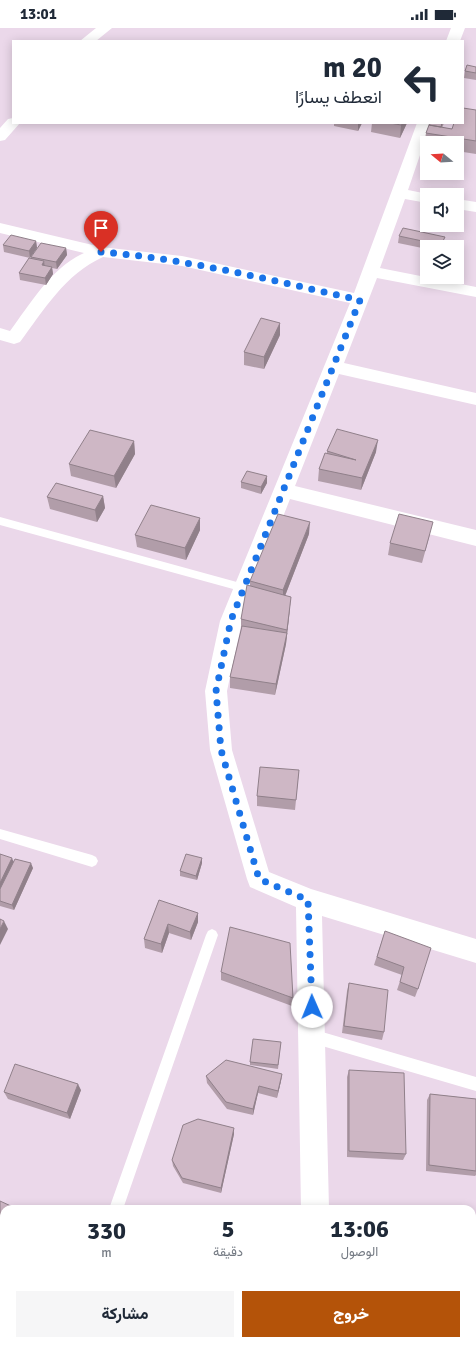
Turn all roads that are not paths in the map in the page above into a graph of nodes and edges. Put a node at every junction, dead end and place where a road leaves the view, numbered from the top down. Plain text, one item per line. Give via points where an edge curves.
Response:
1 (105, 28) edge
2 (458, 28) edge
3 (88, 40) edge
4 (453, 40) edge
5 (0, 117) edge
6 (12, 121) edge
7 (12, 122) edge
8 (424, 124) edge
9 (0, 137) edge
10 (399, 192) junction
11 (420, 196) edge
12 (464, 205) edge
13 (476, 208) edge
14 (0, 228) edge
15 (101, 252) junction
16 (370, 271) junction
17 (476, 292) edge
18 (360, 300) junction
19 (0, 334) edge
20 (333, 367) junction
21 (476, 399) edge
22 (284, 490) junction
23 (0, 521) edge
24 (476, 538) edge
25 (244, 588) junction
26 (0, 834) edge
27 (92, 861) dead end
28 (308, 900) junction
29 (212, 935) dead end
30 (476, 951) edge
31 (312, 1036) junction
32 (476, 1084) edge
33 (117, 1205) edge
34 (315, 1205) edge

1 - 3 street
2 - 4 street
5 - 6 street
7 - 9 street
8 - 10 street
10 - 11 street
10 - 16 street
12 - 13 street
14 - 15 street
15 - 18 street via 182,261
15 - 19 street via 68,271 49,291 14,338
16 - 17 street
16 - 18 street
18 - 20 street
20 - 21 street
20 - 22 street
22 - 24 street
22 - 25 street
23 - 25 lane
25 - 28 street via 231,620 216,691 221,750 259,879
26 - 27 lane
28 - 30 street
28 - 31 street
29 - 33 lane
31 - 32 lane
31 - 34 street

